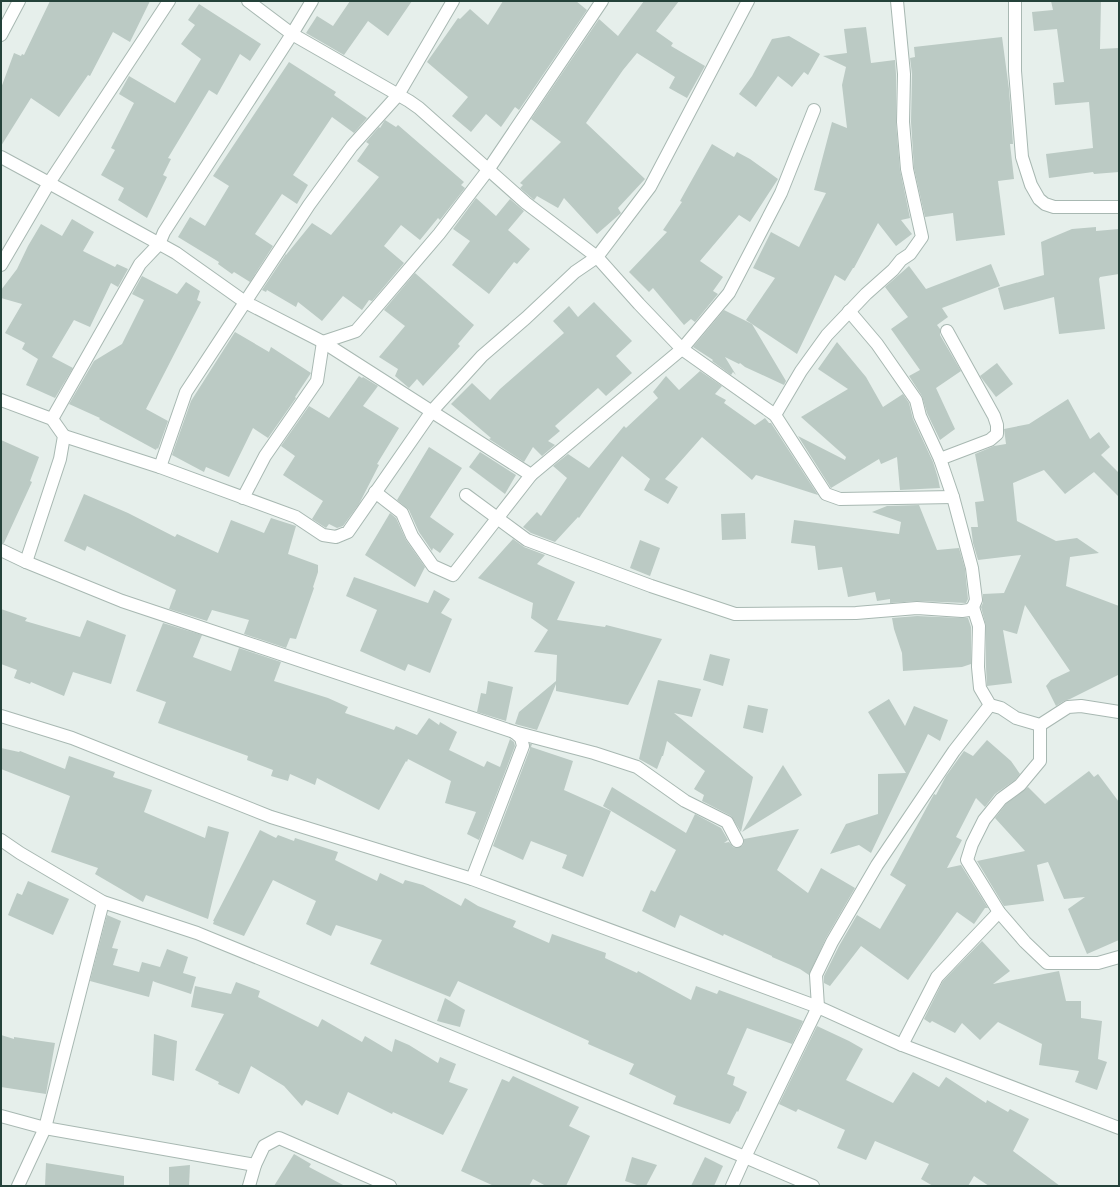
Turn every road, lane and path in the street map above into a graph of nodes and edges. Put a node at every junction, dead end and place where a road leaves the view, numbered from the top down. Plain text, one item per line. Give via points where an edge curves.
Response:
1 (19, 1) edge
2 (169, 1) edge
3 (248, 1) edge
4 (312, 1) edge
5 (453, 1) edge
6 (602, 1) edge
7 (748, 1) edge
8 (897, 1) edge
9 (1015, 1) edge
10 (292, 34) junction
11 (1, 35) edge
12 (398, 95) junction
13 (814, 110) dead end
14 (1, 157) edge
15 (488, 170) junction
16 (49, 183) junction
17 (1119, 207) edge
18 (159, 244) junction
19 (597, 257) junction
20 (1, 265) edge
21 (245, 302) junction
22 (849, 311) junction
23 (947, 331) dead end
24 (323, 342) junction
25 (682, 349) junction
26 (1, 400) edge
27 (432, 411) junction
28 (775, 415) junction
29 (52, 419) junction
30 (64, 436) junction
31 (940, 459) junction
32 (160, 467) junction
33 (531, 475) junction
34 (376, 492) junction
35 (466, 495) dead end
36 (953, 497) junction
37 (243, 498) junction
38 (498, 518) junction
39 (1, 550) edge
40 (26, 562) junction
41 (973, 607) junction
42 (990, 705) junction
43 (1119, 712) edge
44 (1, 716) edge
45 (1040, 725) junction
46 (514, 732) junction
47 (1, 840) edge
48 (737, 841) dead end
49 (472, 879) junction
50 (103, 902) junction
51 (999, 912) junction
52 (1119, 957) edge
53 (818, 1007) junction
54 (902, 1045) junction
55 (1, 1116) edge
56 (45, 1128) junction
57 (1119, 1128) edge
58 (745, 1157) junction
59 (255, 1165) junction
60 (18, 1186) edge
61 (249, 1186) edge
62 (390, 1186) edge
63 (732, 1186) edge
64 (813, 1186) edge

1 - 11 street
2 - 16 street
3 - 10 street
4 - 10 street
5 - 12 street
6 - 15 street
7 - 19 street via 650,187
8 - 22 street via 904,74 903,122 907,169 922,237 910,254
9 - 17 street via 1015,71 1022,157 1031,185 1039,199 1054,207
10 - 12 street
10 - 18 street via 164,232
12 - 15 street via 419,108
12 - 21 street via 352,146
13 - 25 street via 781,193 729,293
14 - 16 street
15 - 19 street via 526,203
15 - 24 street via 439,234 356,331
16 - 18 street
16 - 20 street
18 - 21 street via 176,253
18 - 29 street via 140,264
19 - 25 street
19 - 27 street via 575,272 482,356
21 - 24 street
21 - 32 street via 186,392
22 - 28 street via 827,335 801,371
22 - 31 street via 877,344 916,400 920,416
23 - 31 street via 994,416 997,434 990,440
24 - 27 street
24 - 37 street via 317,381 265,456
25 - 28 street
25 - 33 street
26 - 29 street
27 - 33 street
27 - 34 street
28 - 36 street via 826,494 840,499
29 - 30 street
30 - 32 street
30 - 40 street via 60,459
31 - 36 street
32 - 37 street
33 - 38 street
34 - 37 street via 348,532 336,537 323,534 296,517
34 - 38 street via 402,513 412,536 433,566 453,575
35 - 38 street
36 - 41 street via 972,568 976,600
38 - 41 street via 527,540 735,614 856,613 917,608 962,611
39 - 40 street
40 - 46 street via 122,600
41 - 42 street via 979,626 980,688
42 - 45 street via 1001,708 1016,718
42 - 53 street via 954,751 877,865 850,911 816,974
43 - 45 street via 1081,706 1068,707
44 - 49 street via 72,738 271,817
45 - 51 street via 1040,761 1020,785 1001,799 984,820 967,860
46 - 48 street via 637,766 685,801 727,822
46 - 49 street via 521,738 523,746
47 - 50 street
49 - 53 street
50 - 56 street
50 - 58 street via 197,932
51 - 52 street via 1047,963 1098,963
51 - 54 street via 937,978
53 - 54 street
53 - 58 street
54 - 57 street
55 - 56 street
56 - 59 street
56 - 60 street
58 - 63 street
58 - 64 street
59 - 61 street
59 - 62 street via 264,1146 279,1138

